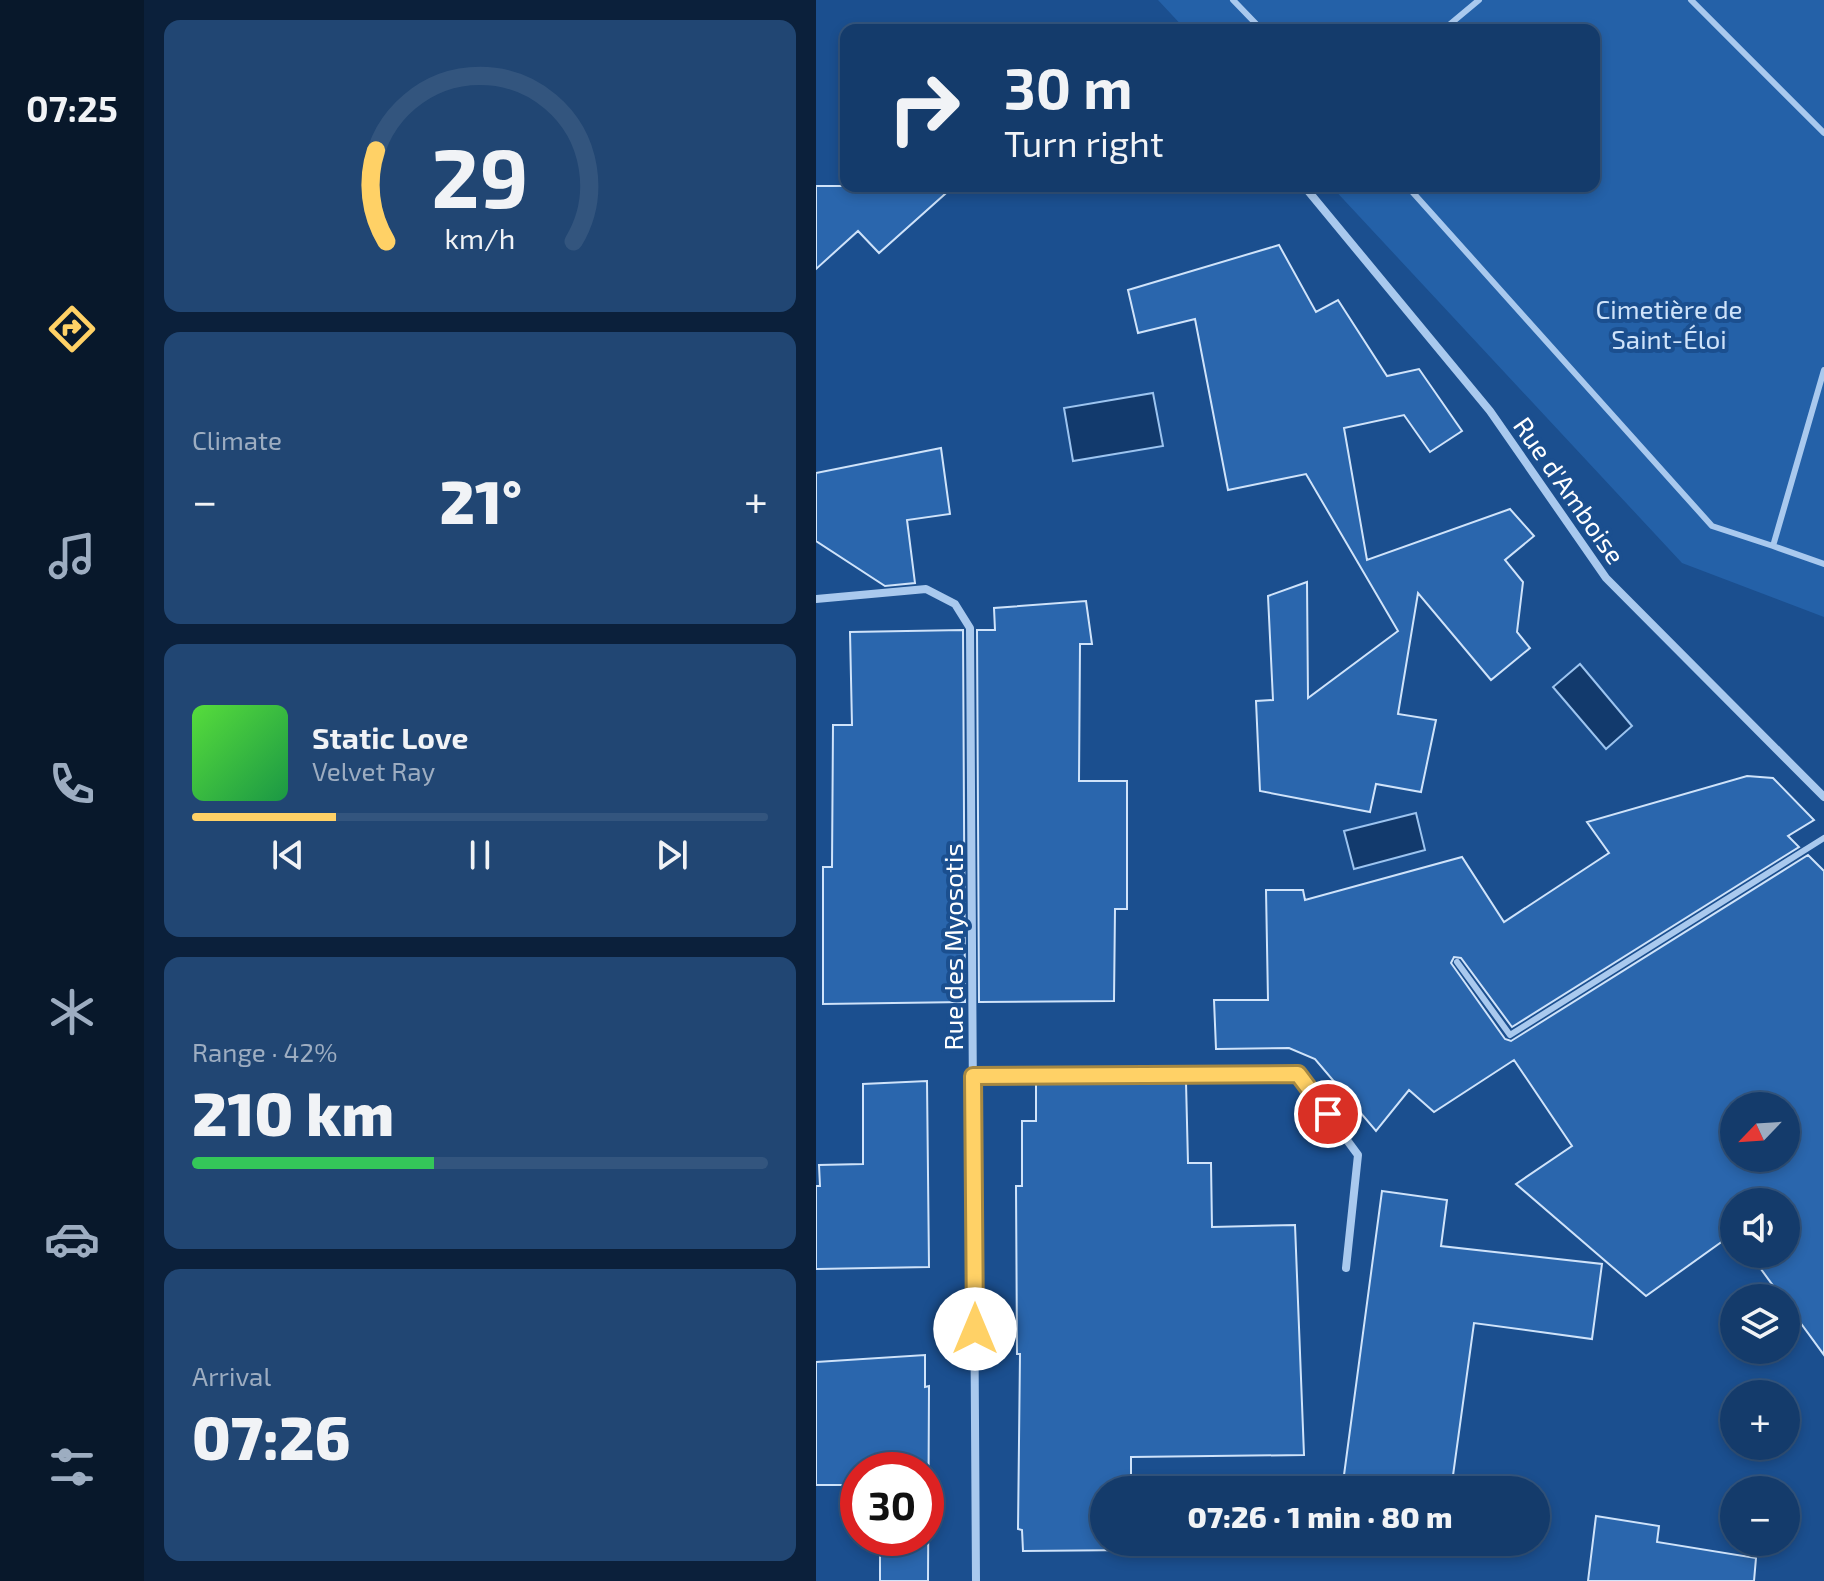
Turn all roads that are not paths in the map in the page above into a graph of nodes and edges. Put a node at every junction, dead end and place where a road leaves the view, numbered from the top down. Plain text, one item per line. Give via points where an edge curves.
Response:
1 (1233, 0) edge
2 (1479, 0) edge
3 (1691, 0) edge
4 (1256, 24) edge
5 (1450, 24) edge
6 (1824, 133) edge
7 (1309, 192) edge
8 (1412, 192) edge
9 (1824, 370) edge
10 (1824, 409) edge
11 (1814, 411) junction
12 (1773, 546) junction
13 (1824, 564) edge
14 (816, 599) edge
15 (1824, 797) edge
16 (1824, 838) edge
17 (1457, 962) dead end
18 (973, 1076) junction
19 (1346, 1268) dead end
20 (976, 1581) edge

1 - 4 lane
2 - 5 lane
3 - 6 lane
7 - 15 street, Rue d'Amboise via 1490,411 1606,578
8 - 12 lane via 1712,526
9 - 11 lane
10 - 11 lane
11 - 12 lane
12 - 13 lane
14 - 18 street, Rue des Myosotis via 926,589 955,604 970,628
16 - 17 lane via 1510,1035
18 - 19 street via 1298,1074 1358,1155
18 - 20 street, Rue des Myosotis

